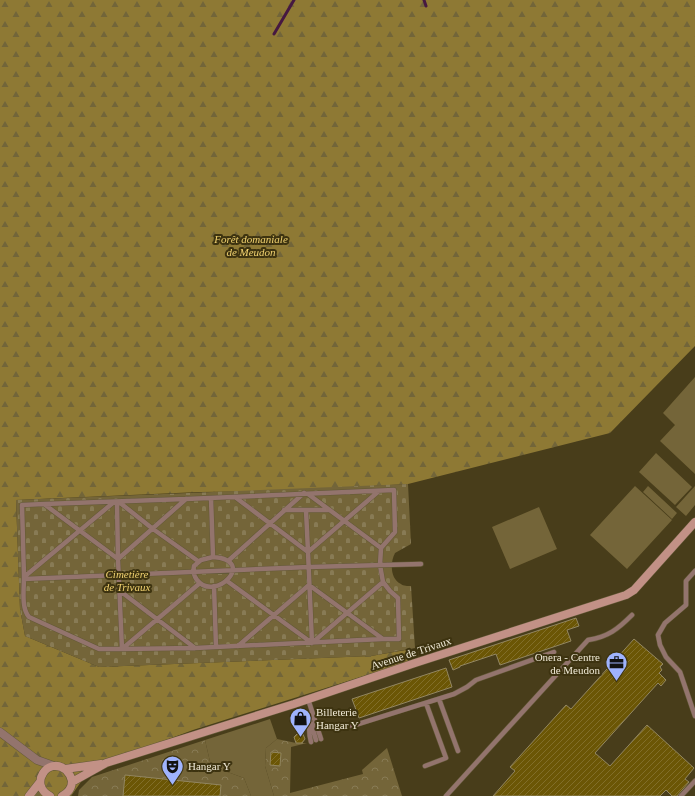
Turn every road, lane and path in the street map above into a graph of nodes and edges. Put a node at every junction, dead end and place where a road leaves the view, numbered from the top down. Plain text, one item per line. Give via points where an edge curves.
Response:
1 (379, 491) junction
2 (306, 494) junction
3 (235, 497) junction
4 (211, 498) junction
5 (186, 499) junction
6 (117, 502) junction
7 (44, 504) junction
8 (284, 510) junction
9 (306, 510) junction
10 (328, 510) junction
11 (344, 521) junction
12 (695, 522) edge
13 (270, 523) junction
14 (153, 529) junction
15 (80, 531) junction
16 (381, 548) junction
17 (308, 552) junction
18 (213, 558) junction
19 (118, 559) junction
20 (228, 560) junction
21 (198, 561) junction
22 (421, 564) dead end
23 (380, 565) junction
24 (309, 567) junction
25 (233, 571) junction
26 (695, 571) edge
27 (193, 572) junction
28 (119, 575) junction
29 (24, 578) junction
30 (227, 581) junction
31 (383, 582) junction
32 (200, 583) junction
33 (309, 585) junction
34 (214, 586) junction
35 (120, 591) junction
36 (347, 612) junction
37 (274, 615) junction
38 (632, 615) dead end
39 (157, 620) junction
40 (383, 639) junction
41 (312, 643) junction
42 (238, 646) junction
43 (216, 647) junction
44 (195, 648) junction
45 (122, 649) junction
46 (554, 652) dead end
47 (439, 699) junction
48 (308, 700) junction
49 (426, 703) junction
50 (312, 711) junction
51 (695, 716) edge
52 (352, 726) dead end
53 (0, 732) edge
54 (458, 751) dead end
55 (37, 760) junction
56 (106, 763) junction
57 (54, 766) junction
58 (425, 766) dead end
59 (65, 769) junction
60 (43, 773) junction
61 (695, 781) edge
62 (40, 782) junction
63 (72, 782) junction
64 (30, 795) edge
65 (48, 795) edge
66 (63, 796) edge
67 (446, 796) edge
68 (681, 796) edge

1 - 2 lane
1 - 11 lane
1 - 16 lane via 394,490 395,532
2 - 3 lane
2 - 8 lane
2 - 10 lane
3 - 4 lane
3 - 13 lane
4 - 5 lane
4 - 18 lane
5 - 6 lane
5 - 14 lane
6 - 7 lane
6 - 14 lane
6 - 15 lane
6 - 19 lane
7 - 15 lane
7 - 29 lane via 22,505
8 - 9 lane
8 - 13 lane
9 - 10 lane
9 - 17 lane
10 - 11 lane
11 - 16 lane
11 - 17 lane
12 - 48 main road, Avenue de Trivaux via 634,590 626,595
13 - 17 lane
13 - 20 lane
14 - 19 lane
14 - 21 lane
15 - 19 lane
15 - 29 lane
16 - 23 lane
17 - 24 lane
18 - 20 lane
18 - 21 lane
19 - 28 lane
20 - 25 lane
21 - 27 lane
22 - 23 lane
23 - 24 lane
23 - 31 lane
24 - 25 lane
24 - 33 lane
25 - 27 lane
25 - 30 lane
26 - 51 lane via 686,581 686,605 665,623 658,635 666,657 680,672
27 - 28 lane
27 - 32 lane
28 - 29 lane
28 - 35 lane
29 - 45 lane via 25,608 29,617 99,649
30 - 34 lane
30 - 37 lane
31 - 36 lane
31 - 40 lane via 398,598 399,639
32 - 34 lane
32 - 39 lane
33 - 36 lane
33 - 37 lane
33 - 41 lane
34 - 43 lane
35 - 39 lane
35 - 45 lane
36 - 40 lane
36 - 41 lane
37 - 41 lane
37 - 42 lane
38 - 67 lane via 620,628 601,638 588,640
39 - 44 lane
39 - 45 lane
40 - 41 lane
41 - 42 lane
42 - 43 lane
43 - 44 lane
44 - 45 lane
46 - 47 lane via 476,680
47 - 49 lane
47 - 54 lane
48 - 50 lane
48 - 56 main road, Avenue de Trivaux
49 - 52 lane
49 - 58 lane via 446,758
50 - 50 lane via 316,740 309,734
53 - 55 street
55 - 57 street
55 - 60 street
56 - 59 main road, Avenue de Trivaux
56 - 63 main road, Avenue de Trivaux
57 - 59 main road
57 - 60 main road
59 - 63 main road
60 - 62 main road
61 - 68 lane
62 - 64 main road
62 - 65 main road via 43,791
63 - 66 main road via 70,790
64 - 65 main road

